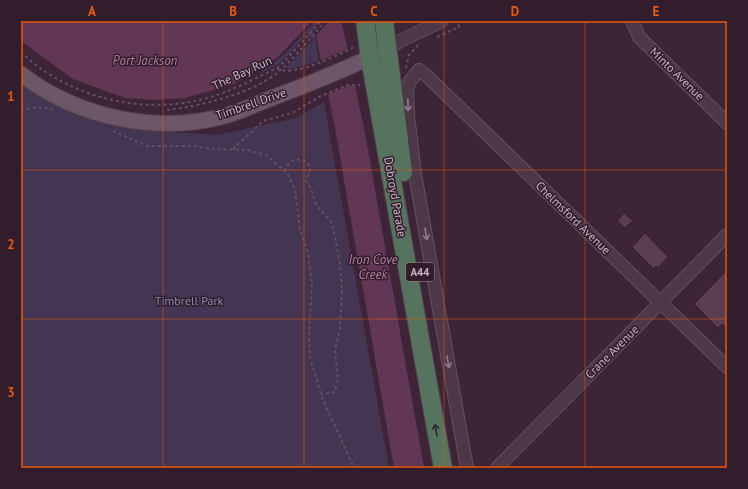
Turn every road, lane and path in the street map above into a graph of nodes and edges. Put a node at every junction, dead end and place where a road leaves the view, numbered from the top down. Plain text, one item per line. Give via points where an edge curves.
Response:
1 (321, 21) edge
2 (326, 21) edge
3 (365, 21) edge
4 (384, 21) edge
5 (442, 21) edge
6 (457, 21) edge
7 (632, 21) edge
8 (432, 39) dead end
9 (418, 45) dead end
10 (354, 47) dead end
11 (397, 51) junction
12 (21, 52) edge
13 (409, 55) junction
14 (364, 61) junction
15 (276, 68) junction
16 (280, 70) junction
17 (406, 70) dead end
18 (419, 70) joint
19 (21, 74) edge
20 (360, 85) dead end
21 (21, 110) edge
22 (165, 110) dead end
23 (58, 111) dead end
24 (727, 124) edge
25 (112, 130) dead end
26 (232, 149) junction
27 (284, 171) junction
28 (727, 235) edge
29 (661, 303) junction
30 (727, 367) edge
31 (321, 394) junction
32 (354, 468) edge
33 (443, 468) edge
34 (456, 468) edge
35 (467, 468) edge
36 (497, 468) edge

1 - 15 path, The Bay Run
2 - 16 path
3 - 14 highway, Dobroyd Parade / A44
4 - 11 highway, Dobroyd Parade / A44
5 - 11 street via 400,41
6 - 8 path via 459,27
7 - 24 street, Minto Avenue via 639,37
9 - 13 path
10 - 16 path via 316,64 289,71
11 - 13 path
11 - 14 main road, Timbrell Drive
11 - 34 highway, Dobroyd Parade / A44 via 401,161
12 - 15 path, The Bay Run via 47,72 76,89 135,104 168,104 206,99 234,89
13 - 17 path
14 - 19 main road, Timbrell Drive via 228,115 179,122 153,122 104,116 54,96
33 -> 14 highway, Dobroyd Parade / A44
15 - 16 path
16 - 22 path via 269,79 224,98
18 - 29 street, Chelmsford Avenue
18 -> 35 street, Dobroyd Parade via 407,89 408,115
20 - 26 path via 348,85 321,96 292,113 263,121
21 - 23 path via 39,107
25 - 26 path via 147,146
26 - 27 path via 266,155
27 - 31 path via 294,189 300,230 308,253 312,283 310,358
27 - 31 path via 288,162 294,159 308,163 310,170 306,181 316,205 333,227 340,264 340,329 335,351 337,387 332,393
28 - 29 street, Crane Avenue
29 - 30 street, Chelmsford Avenue
29 - 36 street, Crane Avenue
31 - 32 path

